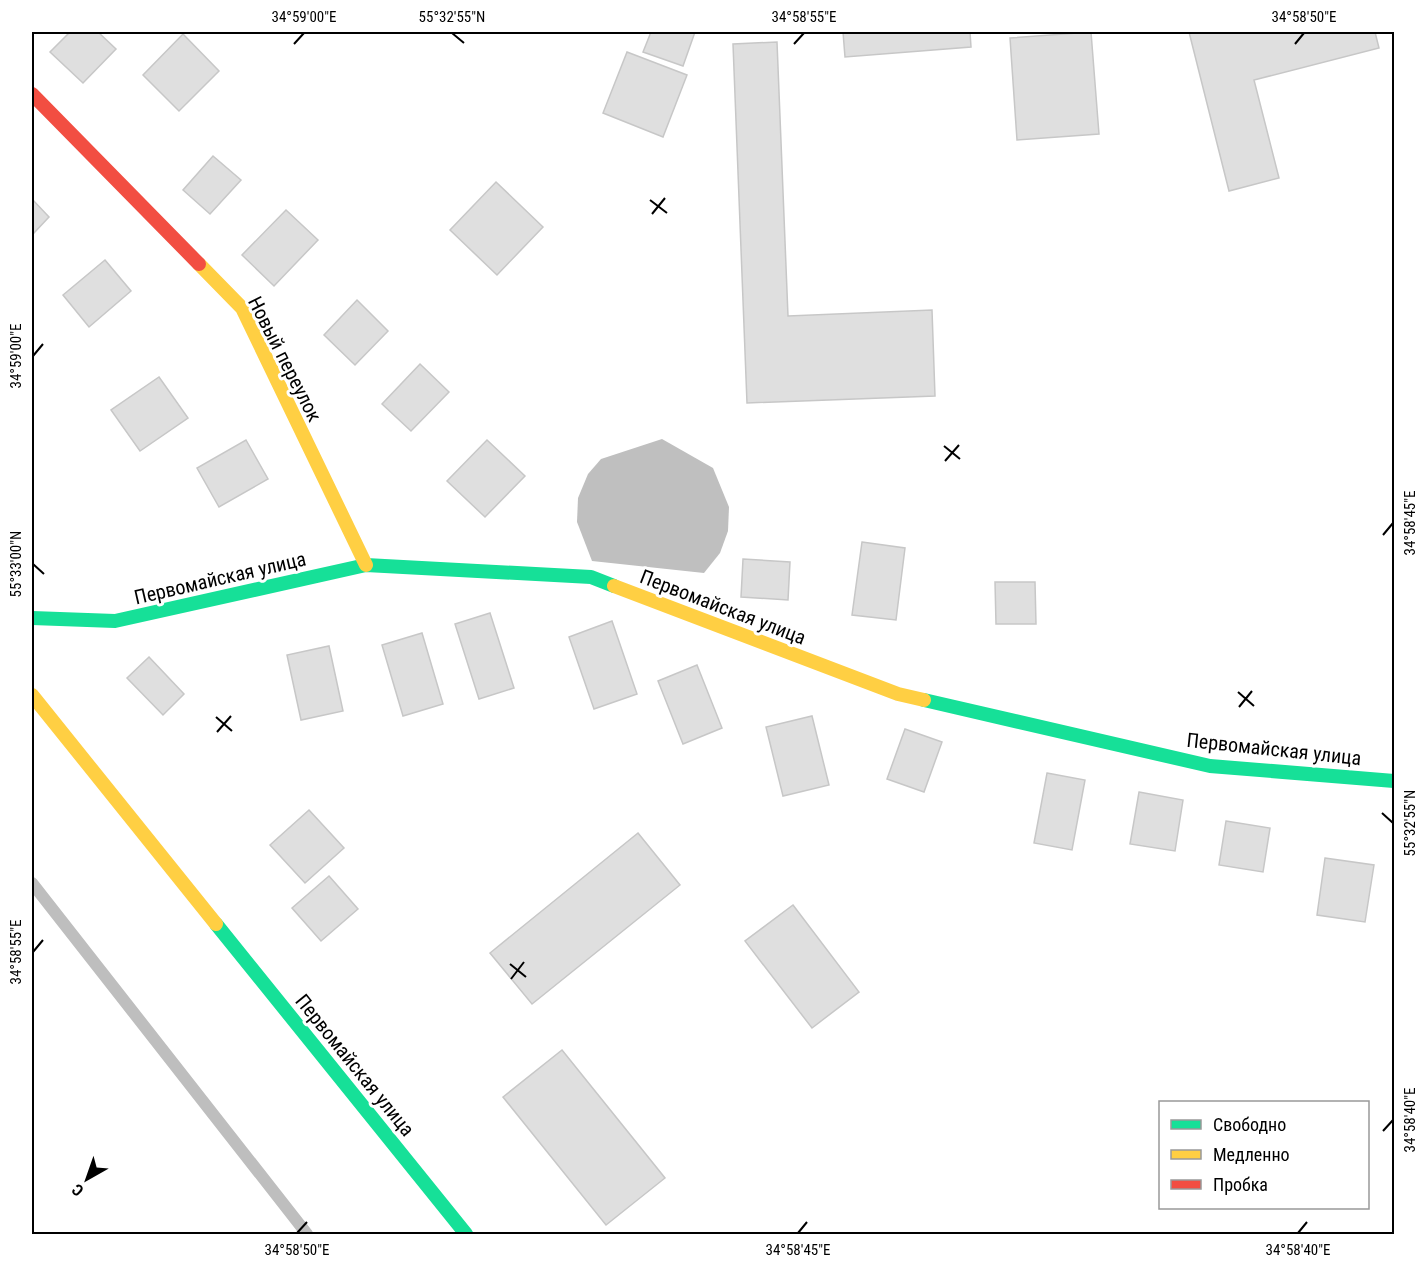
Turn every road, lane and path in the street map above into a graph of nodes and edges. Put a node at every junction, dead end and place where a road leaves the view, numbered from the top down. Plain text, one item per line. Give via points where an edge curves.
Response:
1 (32, 94) edge
2 (366, 565) junction
3 (32, 618) edge
4 (32, 695) edge
5 (1395, 781) edge
6 (32, 883) edge
7 (307, 1234) edge
8 (466, 1234) edge

1 - 2 street, Новый переулок via 242,308
2 - 3 street, Первомайская улица via 115,621
2 - 5 street, Первомайская улица via 591,578 898,694 1210,766
4 - 8 street, Первомайская улица
6 - 7 lane

